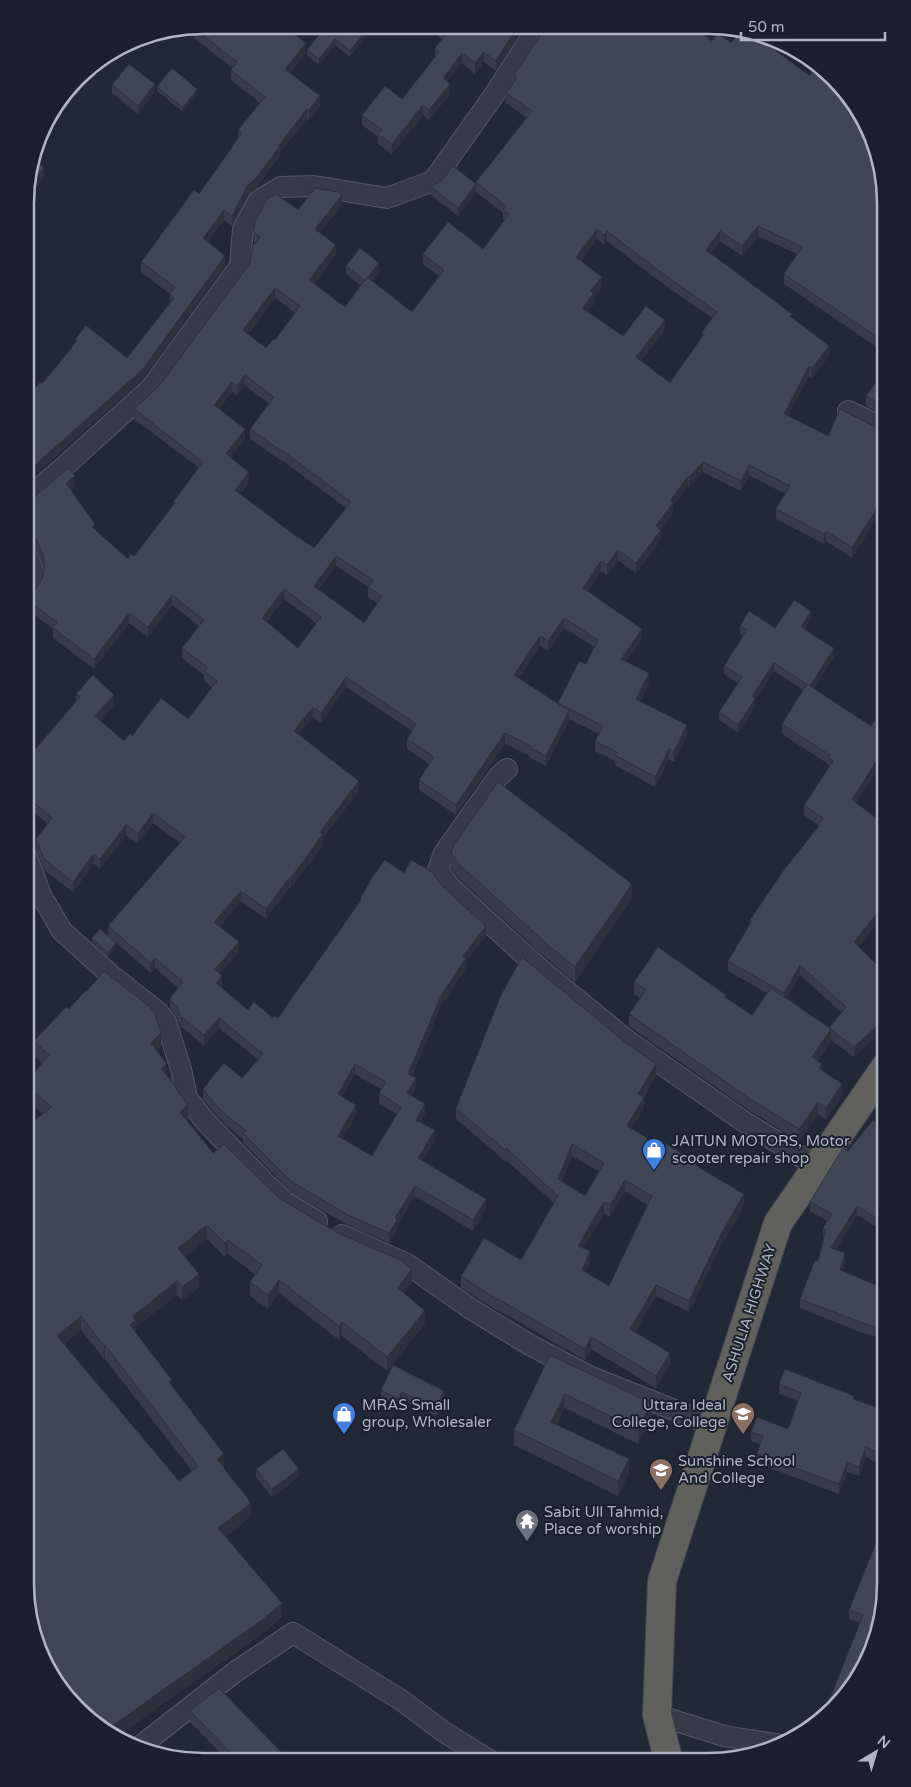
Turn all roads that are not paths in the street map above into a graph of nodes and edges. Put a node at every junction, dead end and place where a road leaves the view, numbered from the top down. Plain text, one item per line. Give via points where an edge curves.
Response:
1 (533, 34) edge
2 (848, 411) edge
3 (877, 425) edge
4 (34, 492) edge
5 (507, 769) dead end
6 (34, 878) edge
7 (877, 1079) edge
8 (816, 1166) junction
9 (712, 1425) junction
10 (657, 1715) junction
11 (145, 1743) edge
12 (767, 1743) edge
13 (478, 1753) edge
14 (664, 1753) edge

1 - 4 street via 433,181 387,198 314,186 281,187 258,201 243,229 240,266 151,388
2 - 3 street
5 - 8 street via 444,854 438,870 450,887 540,969 628,1041
6 - 9 street via 40,895 62,931 166,1022 181,1069 186,1098 285,1202 343,1236 407,1264 471,1309 591,1377
7 - 8 highway, ASHULIA HIGHWAY
8 - 9 highway, ASHULIA HIGHWAY via 778,1223
9 - 10 highway, ASHULIA HIGHWAY via 662,1581
10 - 12 street via 724,1736
10 - 14 highway, ASHULIA HIGHWAY
11 - 13 street via 236,1672 293,1633 401,1700

